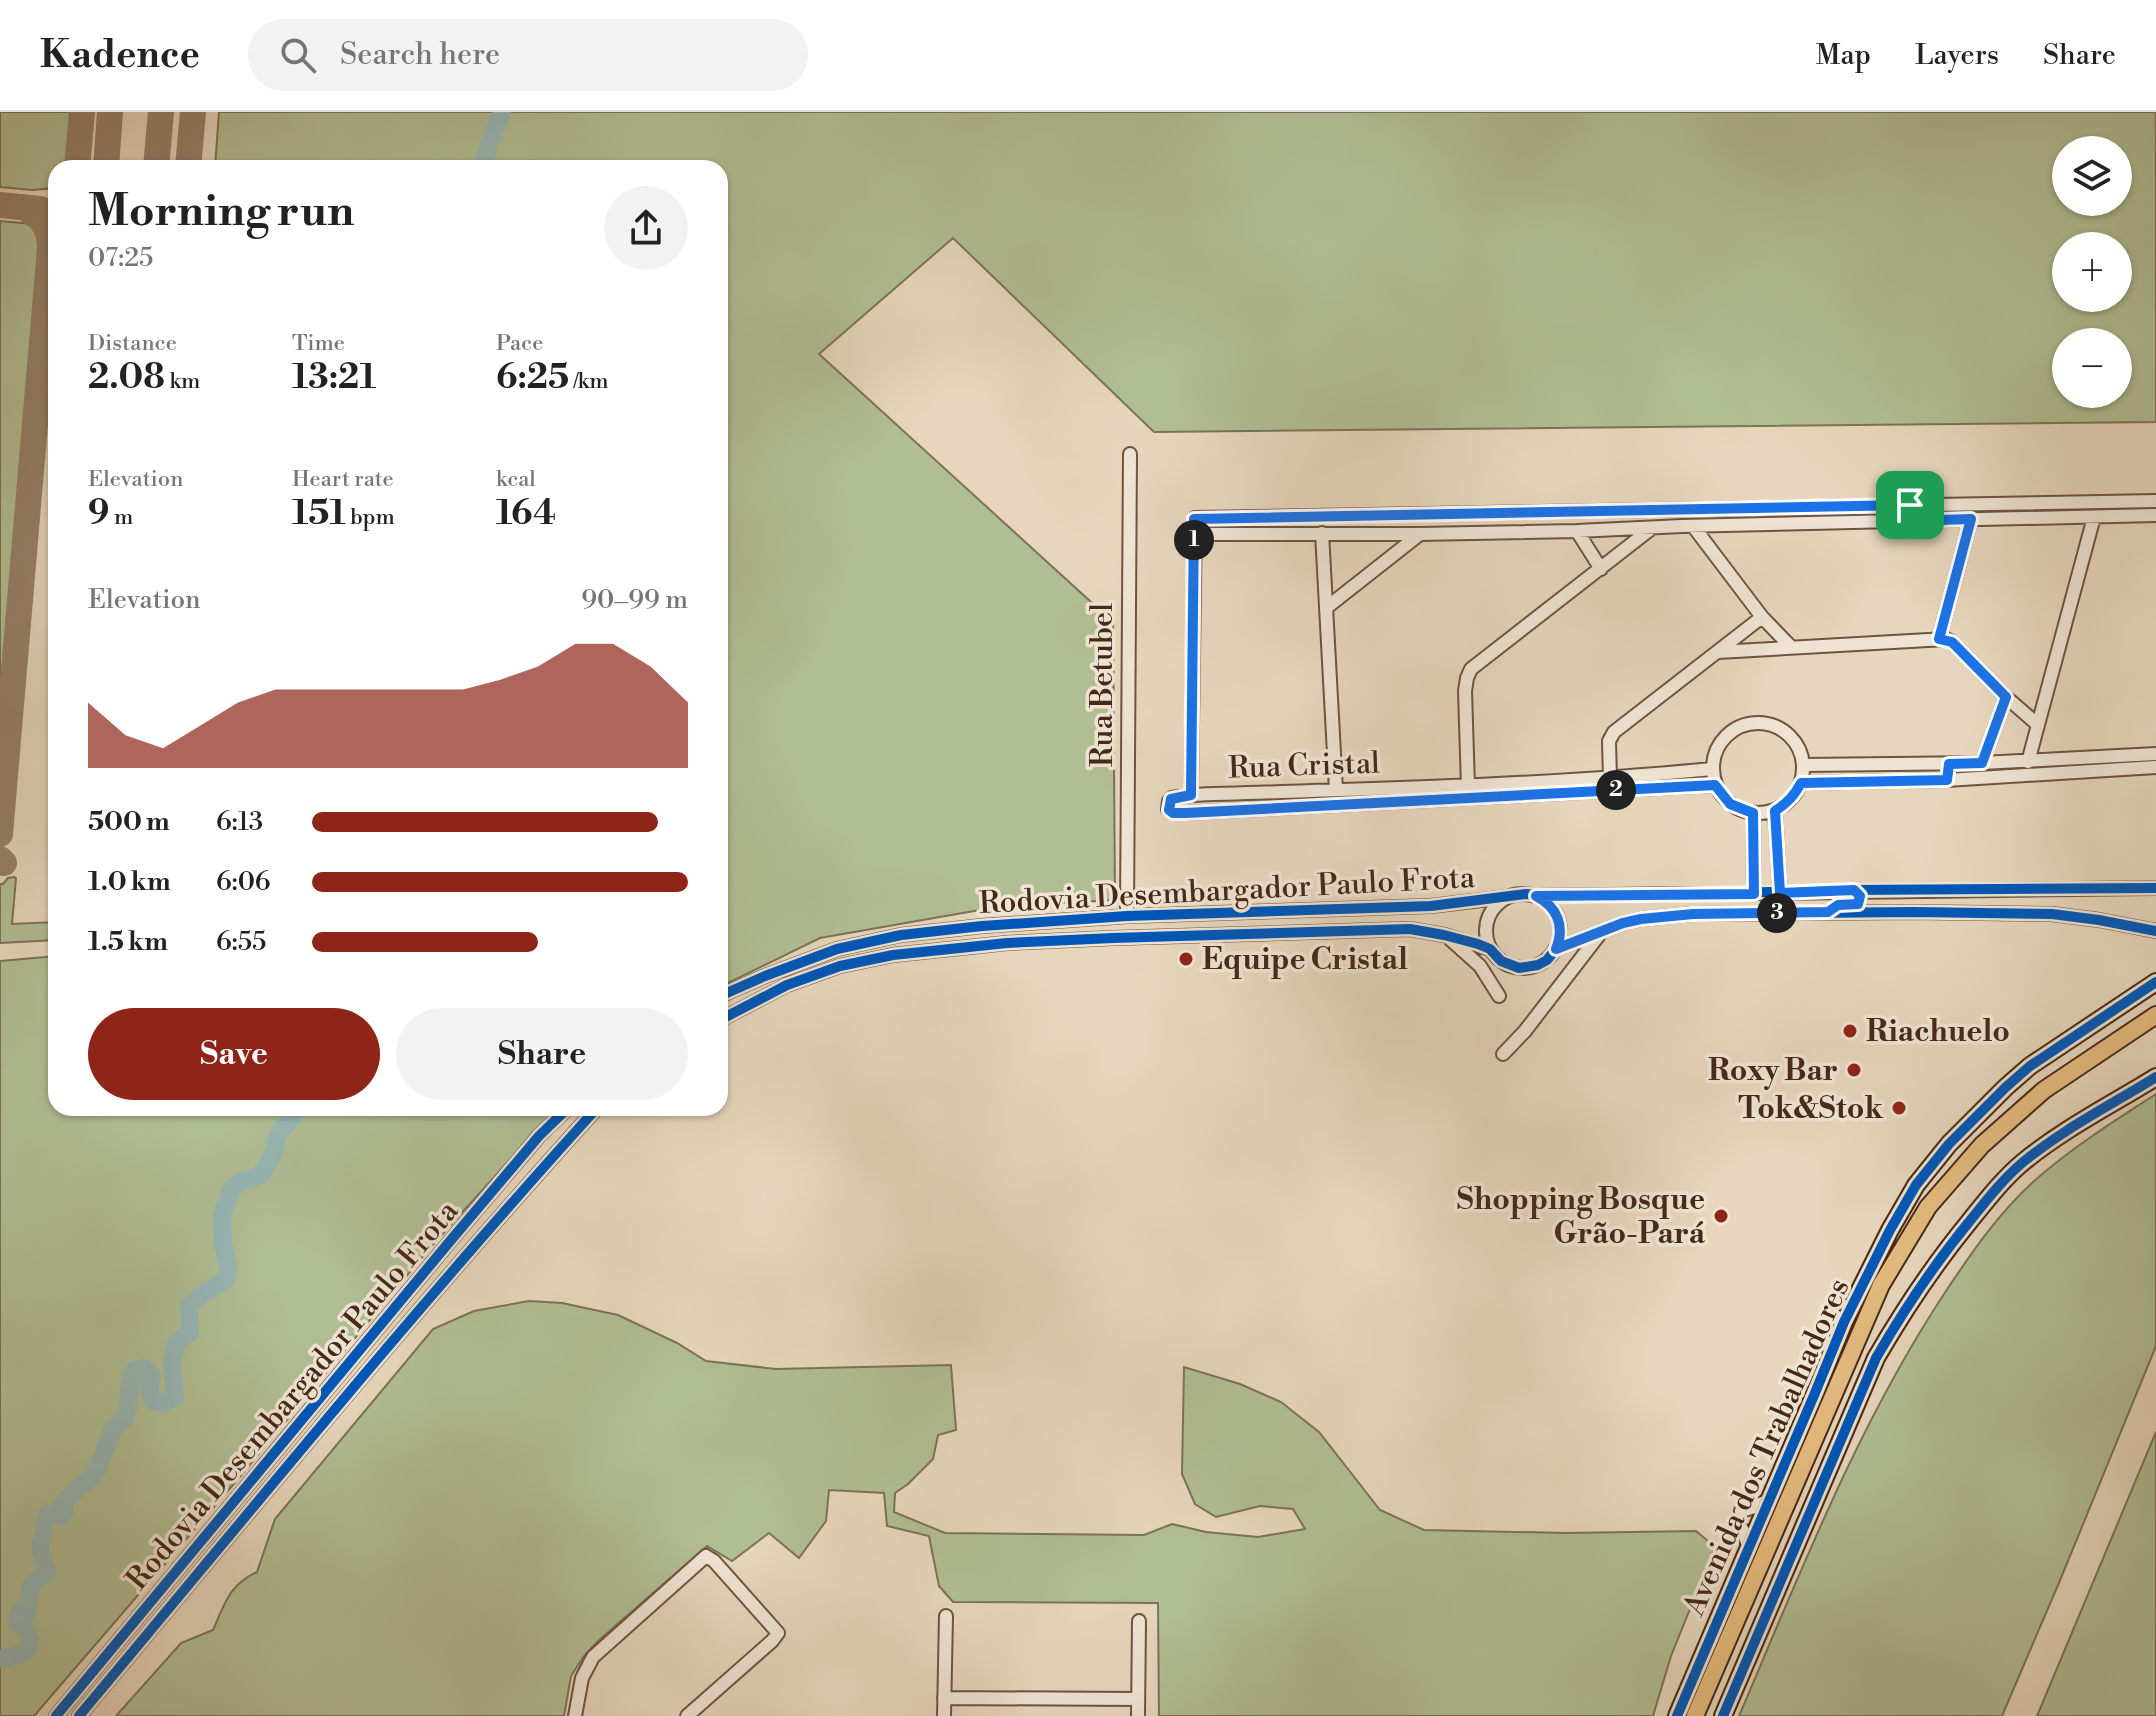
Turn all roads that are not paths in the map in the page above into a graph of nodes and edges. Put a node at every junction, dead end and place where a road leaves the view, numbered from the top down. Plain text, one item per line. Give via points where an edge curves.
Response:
1 (1130, 454) dead end
2 (2156, 501) edge
3 (2039, 503) junction
4 (1910, 505) junction
5 (1715, 509) junction
6 (1559, 511) junction
7 (1342, 515) junction
8 (2156, 515) edge
9 (2094, 517) junction
10 (2036, 518) junction
11 (1971, 519) junction
12 (1909, 521) junction
13 (1693, 526) junction
14 (1717, 526) junction
15 (1652, 528) junction
16 (1559, 531) junction
17 (1577, 531) junction
18 (1322, 533) junction
19 (1343, 533) junction
20 (1194, 534) junction
21 (1420, 534) junction
22 (1601, 569) junction
23 (1326, 608) junction
24 (1762, 617) junction
25 (1939, 639) junction
26 (1791, 647) junction
27 (1718, 652) junction
28 (2006, 697) junction
29 (2037, 724) junction
30 (2156, 754) edge
31 (2028, 762) junction
32 (1982, 763) junction
33 (2105, 763) junction
34 (1949, 764) junction
35 (1803, 765) junction
36 (2156, 767) edge
37 (1712, 769) junction
38 (1610, 779) junction
39 (1947, 780) junction
40 (1801, 783) junction
41 (1715, 785) junction
42 (1468, 787) junction
43 (1539, 788) junction
44 (1336, 790) junction
45 (1264, 793) junction
46 (1191, 795) junction
47 (1265, 809) junction
48 (1775, 811) junction
49 (1753, 813) junction
50 (2156, 888) edge
51 (1854, 890) junction
52 (1780, 893) junction
53 (1754, 894) junction
54 (1536, 896) junction
55 (1507, 897) junction
56 (1828, 912) junction
57 (1127, 916) junction
58 (2156, 931) edge
59 (1601, 932) junction
60 (1444, 935) junction
61 (1490, 949) junction
62 (1556, 949) junction
63 (2156, 982) edge
64 (728, 992) edge
65 (1499, 996) dead end
66 (2156, 1015) edge
67 (728, 1016) edge
68 (1503, 1054) dead end
69 (2156, 1077) edge
70 (560, 1116) edge
71 (590, 1116) edge
72 (1770, 1499) junction
73 (1748, 1547) junction
74 (946, 1616) dead end
75 (1139, 1621) dead end
76 (944, 1698) junction
77 (1138, 1699) junction
78 (695, 1714) edge
79 (56, 1716) edge
80 (79, 1716) edge
81 (575, 1716) edge
82 (944, 1716) edge
83 (1138, 1716) edge
84 (1677, 1716) edge
85 (1695, 1716) edge
86 (1723, 1716) edge

1 - 57 street, Rua Betubel
2 - 3 street
3 - 4 street
3 - 10 street
4 - 5 street
4 - 12 street
5 - 6 street
5 - 14 street
6 - 7 street
6 - 16 street
7 - 19 street
7 - 20 street via 1194,519
8 - 9 street
9 - 10 street
9 - 29 street
10 - 11 street
11 - 12 street
11 - 25 street
12 - 14 street
13 - 14 street
13 - 15 street
13 - 24 street
15 - 17 street
15 - 22 street
16 - 17 street
16 - 21 street
17 - 22 street
18 - 19 street
18 - 20 street
18 - 23 street
19 - 21 street
20 - 46 street
21 - 23 street
22 - 42 street via 1471,669 1465,691
23 - 44 street
24 - 26 street
24 - 27 street
25 - 26 street
25 - 28 street via 1952,642
26 - 27 street
27 - 38 street via 1614,732 1609,741
28 - 29 street
28 - 32 street
29 - 31 street
30 - 33 street
31 - 32 street
31 - 33 street
32 - 34 street
33 - 36 street
33 - 39 street
34 - 35 street
34 - 39 street
35 - 37 street via 1791,737 1764,723 1734,729 1714,753
35 - 40 street
37 - 38 street, Rua Cristal
37 - 41 street
38 - 43 street, Rua Cristal
39 - 40 street
40 - 48 street
41 - 43 street, Rua Cristal
41 - 49 street via 1730,804
42 - 43 street, Rua Cristal
42 - 44 street, Rua Cristal
43 - 47 street, Rua Cristal
44 - 45 street, Rua Cristal
45 - 46 street, Rua Cristal
45 - 47 street
46 - 47 street, Rua Cristal via 1171,799 1169,811
48 - 49 street
48 - 52 street
49 - 53 street
50 - 51 street
51 - 52 street
51 - 56 street via 1860,896 1858,904 1838,905
52 - 53 street
53 - 54 street
54 - 55 street
54 - 62 street via 1556,914 1561,931
55 - 57 street, Rodovia Desembargador Paulo Frota via 1417,907
55 - 61 street via 1487,919
56 - 58 street via 2052,914
56 - 59 street via 1693,914 1641,919
57 - 64 street, Rodovia Desembargador Paulo Frota via 901,935 837,949
59 - 62 street
59 - 68 street
60 - 61 street, Rodovia Desembargador Paulo Frota
60 - 65 street via 1480,966
60 - 67 street, Rodovia Desembargador Paulo Frota via 1410,929 1007,943 893,955 787,985
61 - 62 street via 1501,961 1519,968 1538,965
63 - 72 main road, Avenida dos Trabalhadores via 2030,1066 1949,1144 1916,1185 1844,1322
66 - 85 main road via 2044,1090 1982,1145 1928,1207 1881,1285
69 - 86 main road via 2021,1164 1998,1185 1907,1303 1876,1358
70 - 79 street, Rodovia Desembargador Paulo Frota
71 - 80 street, Rodovia Desembargador Paulo Frota
72 - 73 main road, Avenida dos Trabalhadores
72 - 73 street via 1739,1517
73 - 84 main road, Avenida dos Trabalhadores
74 - 76 street
75 - 77 street
76 - 77 street
76 - 82 street
77 - 83 street
78 - 81 street via 778,1633 706,1556 593,1657 582,1678

